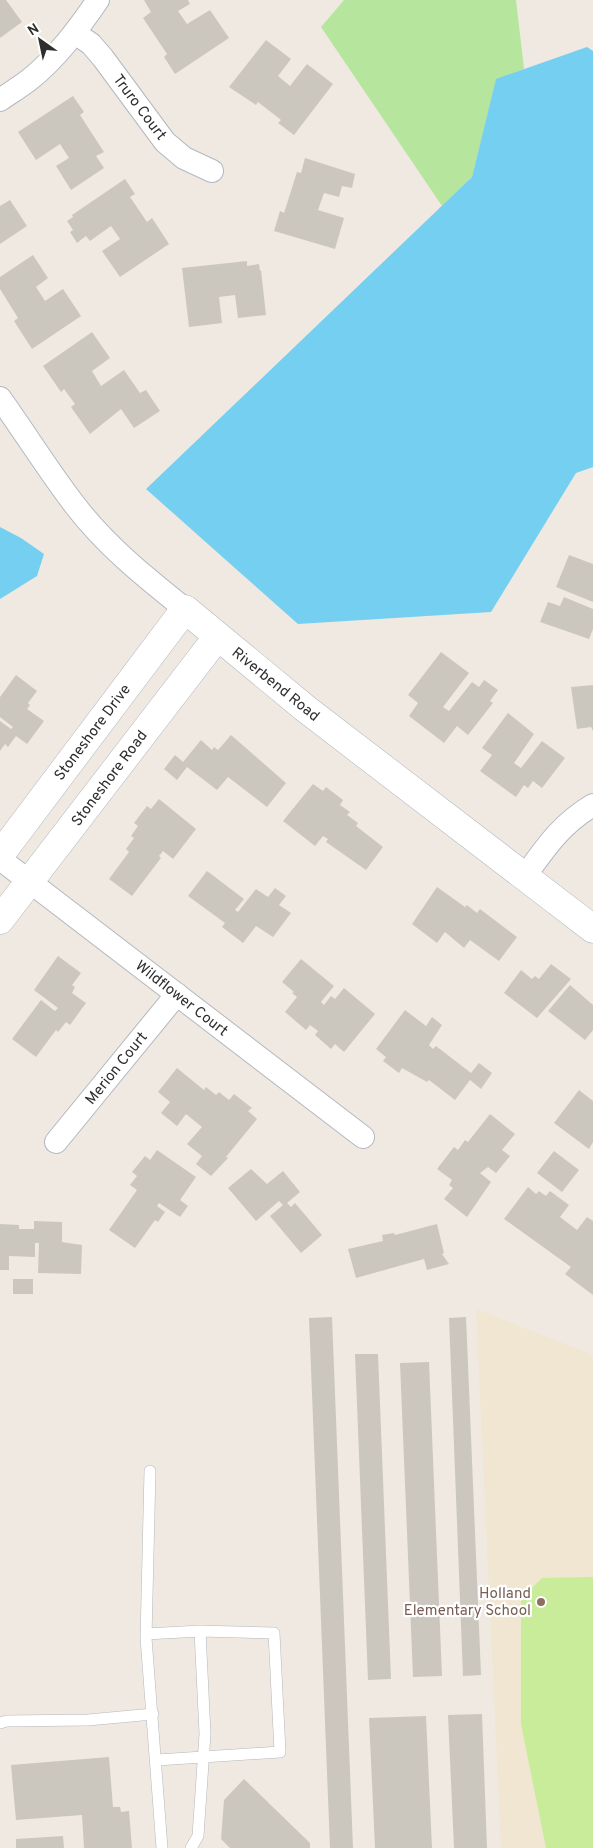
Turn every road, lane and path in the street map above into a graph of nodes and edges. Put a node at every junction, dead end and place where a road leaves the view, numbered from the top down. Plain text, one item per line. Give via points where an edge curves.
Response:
1 (98, 0) edge
2 (75, 33) junction
3 (0, 100) edge
4 (212, 172) dead end
5 (0, 398) edge
6 (185, 609) junction
7 (218, 636) junction
8 (593, 805) edge
9 (0, 855) edge
10 (0, 859) edge
11 (524, 876) junction
12 (30, 881) junction
13 (0, 920) edge
14 (593, 929) edge
15 (177, 994) junction
16 (363, 1137) dead end
17 (56, 1142) dead end
18 (150, 1471) dead end
19 (200, 1631) junction
20 (146, 1634) junction
21 (153, 1714) junction
22 (0, 1724) edge
23 (204, 1757) junction
24 (157, 1760) junction
25 (162, 1848) edge
26 (191, 1848) edge

1 - 2 street
2 - 3 street via 30,79
2 - 4 street, Truro Court via 103,58 165,142 184,158
5 - 6 street, Riverbend Road via 75,506 110,545
6 - 7 street, Riverbend Road
6 - 9 street, Stoneshore Drive
7 - 11 street, Riverbend Road
7 - 12 street, Stoneshore Road
8 - 11 street via 559,830
10 - 12 street, Wildflower Court
11 - 14 street, Riverbend Road
12 - 13 street, Stoneshore Road
12 - 15 street, Wildflower Court
15 - 16 street, Wildflower Court
15 - 17 street, Merion Court
18 - 20 lane
19 - 20 lane
19 - 23 lane
19 - 23 lane via 274,1632 280,1752
20 - 21 lane
21 - 22 lane via 88,1720 7,1721
21 - 24 lane
23 - 24 lane
23 - 26 lane via 198,1836
24 - 25 lane

